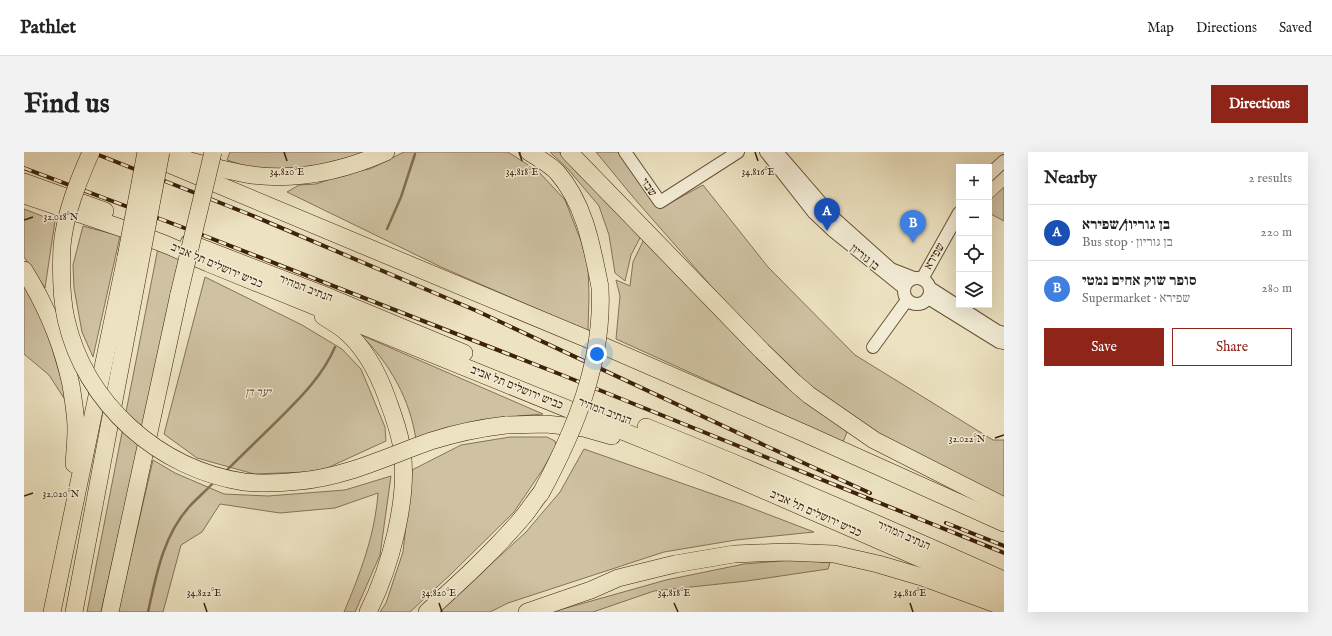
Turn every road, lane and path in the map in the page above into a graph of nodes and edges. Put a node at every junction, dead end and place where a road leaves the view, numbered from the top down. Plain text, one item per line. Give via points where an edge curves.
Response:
1 (90, 152) edge
2 (140, 152) edge
3 (146, 152) edge
4 (155, 152) edge
5 (161, 152) edge
6 (386, 152) edge
7 (529, 152) edge
8 (569, 152) edge
9 (586, 152) edge
10 (625, 152) edge
11 (738, 152) edge
12 (766, 152) edge
13 (777, 152) edge
14 (212, 157) edge
15 (1004, 161) edge
16 (992, 172) edge
17 (24, 182) edge
18 (24, 195) edge
19 (956, 218) edge
20 (133, 260) junction
21 (24, 270) edge
22 (918, 278) junction
23 (929, 293) junction
24 (905, 294) junction
25 (298, 298) junction
26 (1004, 333) edge
27 (748, 337) junction
28 (1004, 343) edge
29 (873, 347) dead end
30 (711, 466) junction
31 (1004, 506) edge
32 (1004, 523) edge
33 (1004, 580) edge
34 (57, 588) junction
35 (1004, 595) edge
36 (1004, 607) edge
37 (111, 610) edge
38 (52, 612) edge
39 (74, 612) edge
40 (368, 612) edge
41 (427, 612) edge
42 (527, 612) edge

1 - 30 highway, bridge via 74,191 62,244 66,319 80,360 105,402 129,427 172,458 218,476 252,482 302,481 348,471 456,433 506,425 546,424 584,428
2 - 32 highway via 592,341
3 - 20 highway, bridge
4 - 6 highway via 237,172 286,177 342,168
5 - 20 highway, bridge
7 - 41 highway, bridge via 556,171 569,188 587,227 600,287 601,309 596,350 586,392 570,435 540,493 523,518
8 - 27 highway
9 - 27 highway
10 - 11 street, שבזי via 660,202
12 - 24 street, בן גוריון via 819,217
13 - 22 street, בן גוריון via 834,218 891,269
14 - 37 highway, bridge via 179,294
15 - 16 street
17 - 33 highway, הנתיב המהיר via 329,297 581,402 742,465
18 - 25 highway, כביש ירושלים תל אביב via 161,242
19 - 22 street, שפירא
20 - 34 highway
20 - 39 highway
21 - 34 highway via 56,329 69,375 75,412 73,475
22 - 23 street via 928,283
22 - 24 street via 908,281
23 - 24 street via 922,303 918,304 910,302
23 - 26 street
23 - 28 street
24 - 29 street
25 - 30 highway, כביש ירושלים תל אביב
25 - 40 highway via 345,331 360,347 383,388 401,439 403,469 400,508 392,550 377,595
27 - 31 highway via 809,395 856,428 894,451
30 - 35 highway, כביש ירושלים תל אביב
34 - 38 highway
36 - 42 highway via 878,564 834,554 785,552 734,554 675,564 618,578

